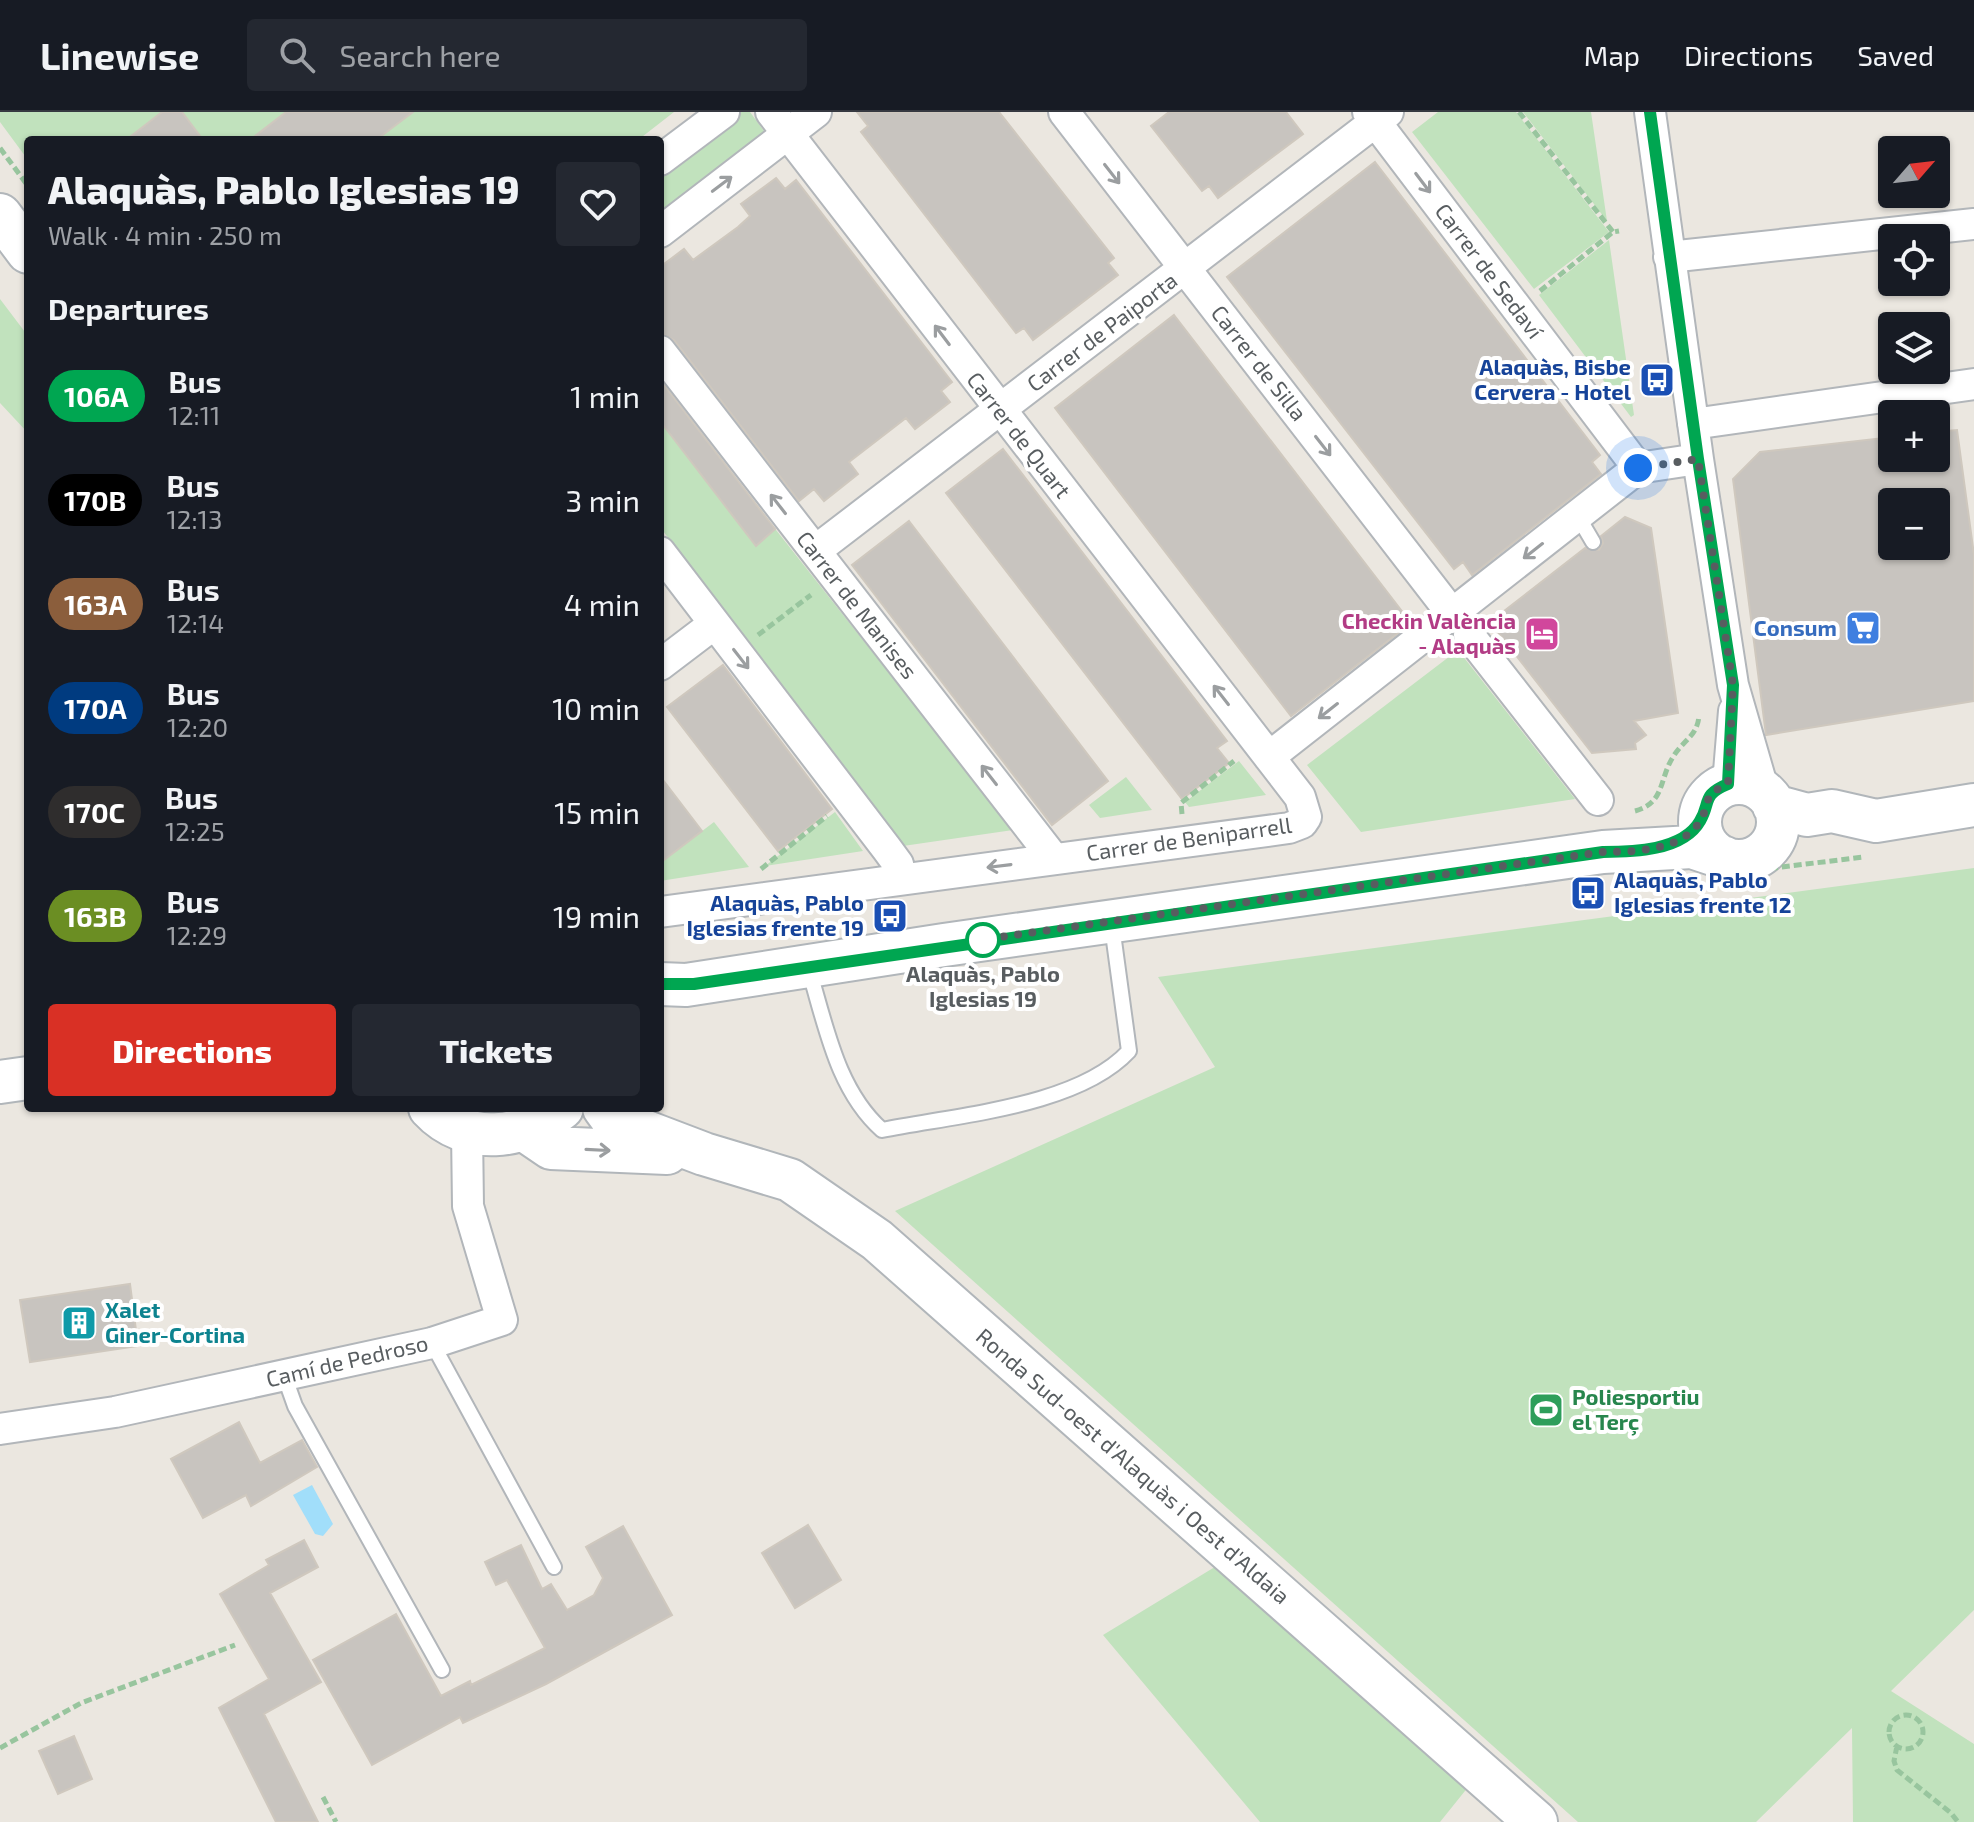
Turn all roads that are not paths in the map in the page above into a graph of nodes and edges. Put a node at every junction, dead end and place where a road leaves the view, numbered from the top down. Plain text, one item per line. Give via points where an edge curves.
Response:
1 (724, 112) edge
2 (816, 112) edge
3 (1064, 112) edge
4 (1650, 112) edge
5 (1377, 115) edge
6 (780, 123) edge
7 (664, 157) edge
8 (0, 215) edge
9 (1974, 224) edge
10 (664, 228) edge
11 (24, 247) edge
12 (1669, 257) junction
13 (1185, 268) junction
14 (664, 356) edge
15 (1974, 384) edge
16 (999, 410) junction
17 (1693, 424) junction
18 (1698, 459) junction
19 (1638, 468) junction
20 (1595, 503) junction
21 (1593, 542) dead end
22 (815, 551) junction
23 (664, 557) edge
24 (714, 624) junction
25 (1461, 625) junction
26 (664, 662) edge
27 (1255, 756) junction
28 (1755, 794) junction
29 (1598, 800) dead end
30 (1974, 805) edge
31 (1700, 821) junction
32 (1876, 821) junction
33 (1644, 852) junction
34 (1743, 856) junction
35 (1054, 859) junction
36 (901, 877) junction
37 (664, 912) edge
38 (1112, 924) junction
39 (808, 966) junction
40 (669, 990) edge
41 (24, 1079) edge
42 (0, 1082) edge
43 (434, 1112) edge
44 (556, 1112) edge
45 (607, 1112) edge
46 (467, 1131) junction
47 (526, 1131) junction
48 (704, 1154) junction
49 (432, 1343) junction
50 (284, 1375) junction
51 (0, 1429) edge
52 (554, 1567) dead end
53 (442, 1670) dead end
54 (1536, 1822) edge

1 - 7 street
2 - 6 street
3 -> 13 street, Carrer de Silla
4 - 12 street
5 - 13 street, Carrer de Paiporta
5 -> 19 street, Carrer de Sedaví
10 -> 6 street
16 -> 6 street, Carrer de Quart
8 - 11 street
9 - 12 street
12 - 17 street
13 - 16 street, Carrer de Paiporta
13 -> 25 street, Carrer de Silla
22 -> 14 street, Carrer de Manises
15 - 17 street
16 - 22 street, Carrer de Paiporta
27 -> 16 street, Carrer de Quart
17 - 18 street
18 - 19 street
18 - 28 street
19 - 20 street
20 - 21 lane via 1583,525
20 -> 25 street
35 -> 22 street, Carrer de Manises
23 - 24 street
24 - 26 street
24 -> 36 street via 887,849
25 -> 27 street
25 - 29 street, Carrer de Silla
27 - 35 street, Carrer de Beniparrell via 1306,808 1306,817 1297,826
28 - 31 street via 1708,798
28 - 32 street via 1807,815 1832,811
28 - 34 street via 1779,825 1769,846
30 - 32 street
31 - 33 street via 1677,840
31 - 34 street via 1707,843
32 - 34 street via 1821,828
33 - 34 street via 1692,847
33 - 38 street via 1603,852
35 -> 36 street, Carrer de Beniparrell
36 - 37 street, Carrer de Beniparrell
38 - 39 street
38 - 39 lane via 1129,1051 1117,1063 1092,1079 1036,1099 882,1130 864,1113 837,1062
39 - 40 street
41 - 42 street
43 - 46 street
44 - 47 street
45 - 48 street, Ronda Sud-oest d'Alaquàs i Oest d'Aldaia via 612,1119
46 - 47 street
46 - 49 street, Camí de Pedroso via 468,1206 502,1320
47 -> 48 street, Ronda Sud-oest d'Alaquàs i Oest d'Aldaia via 551,1148
48 - 54 street, Ronda Sud-oest d'Alaquàs i Oest d'Aldaia via 790,1180 877,1240
49 - 50 street, Camí de Pedroso
49 - 52 lane
50 - 51 street, Camí de Pedroso via 115,1412
50 - 53 lane via 295,1406

